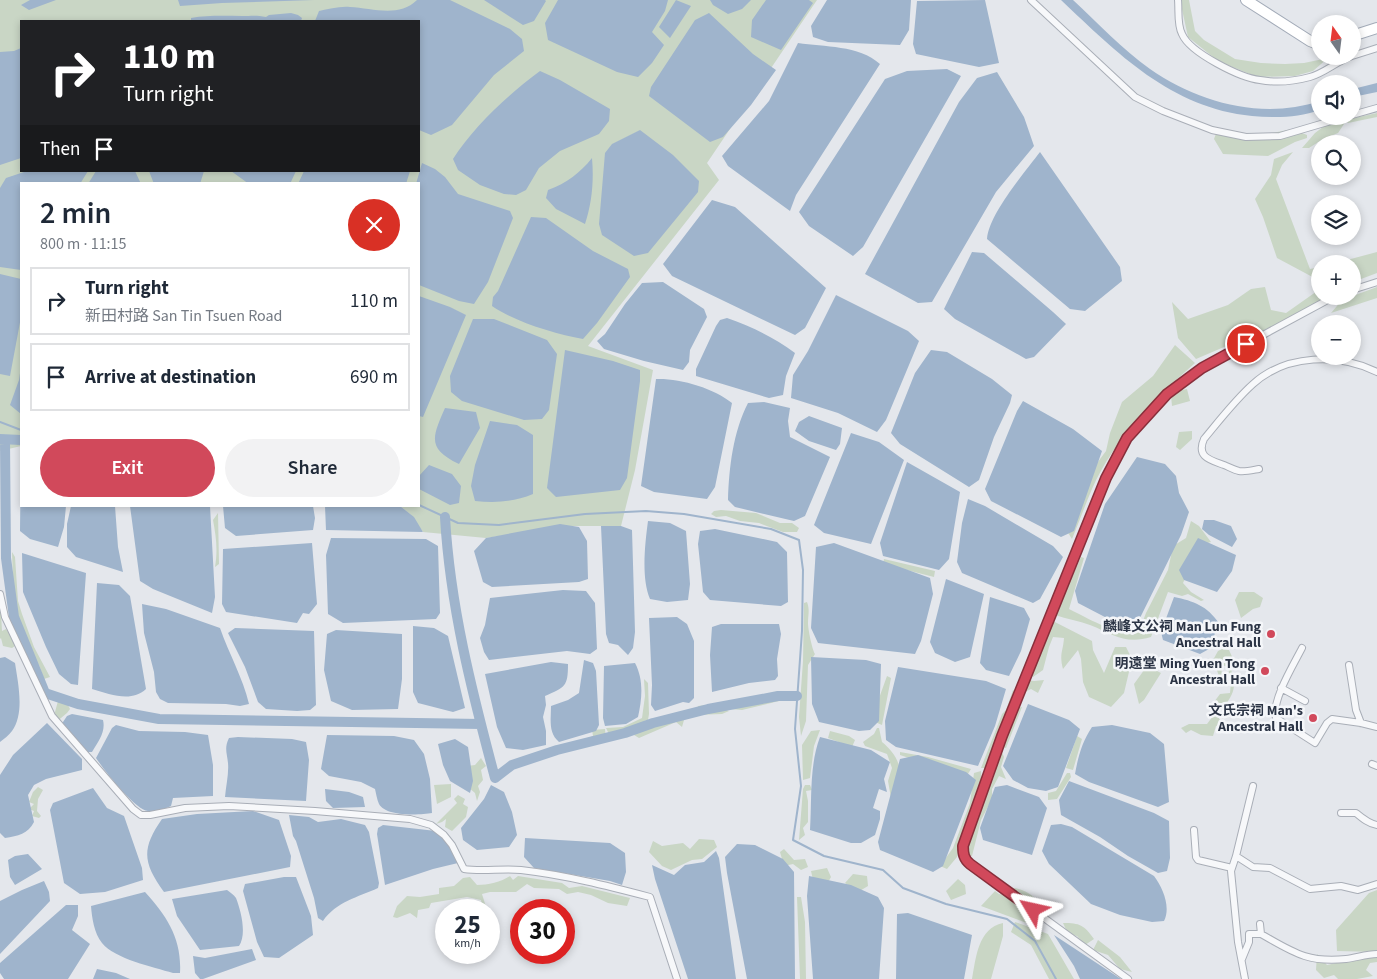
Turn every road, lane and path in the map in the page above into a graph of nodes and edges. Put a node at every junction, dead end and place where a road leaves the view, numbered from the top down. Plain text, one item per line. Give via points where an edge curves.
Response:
1 (1031, 0) edge
2 (1178, 0) edge
3 (1246, 0) edge
4 (1377, 28) edge
5 (1361, 33) edge
6 (1311, 41) edge
7 (1377, 48) edge
8 (1361, 53) edge
9 (1333, 65) edge
10 (1377, 108) edge
11 (1361, 112) edge
12 (1317, 125) edge
13 (1377, 282) edge
14 (1361, 287) edge
15 (1318, 305) edge
16 (1377, 372) edge
17 (1259, 469) dead end
18 (0, 594) edge
19 (1302, 648) dead end
20 (1349, 665) dead end
21 (1281, 688) junction
22 (1305, 701) dead end
23 (1361, 723) junction
24 (1377, 727) edge
25 (1253, 786) dead end
26 (1341, 813) dead end
27 (1377, 825) edge
28 (1194, 830) dead end
29 (1236, 856) junction
30 (1232, 868) junction
31 (1377, 884) edge
32 (1260, 924) dead end
33 (1261, 934) junction
34 (1377, 954) edge
35 (1241, 960) junction
36 (677, 979) edge
37 (1128, 979) edge
38 (1245, 979) edge

1 - 12 street via 1135,97 1163,111 1212,130 1246,137 1280,136
2 - 9 street via 1180,30 1188,44 1248,78 1272,81 1303,78 1319,74
3 - 6 main road
4 - 5 main road
7 - 8 street
10 - 11 street
13 - 14 street
15 - 37 street via 1202,368 1167,394 1127,438 1106,478 1002,736 963,846 964,858 970,864
16 - 17 street via 1340,360 1310,360 1280,368 1253,384 1204,439 1201,450 1209,460 1239,471
18 - 36 street via 5,617 52,716 133,809 141,814 229,806 421,821 444,835 464,869 525,870 650,897
19 - 21 street
20 - 23 street
21 - 22 street
21 - 23 street via 1276,718 1315,743 1329,720
23 - 24 street
25 - 29 street
26 - 27 street via 1356,813
28 - 30 street via 1198,860
29 - 30 street
29 - 31 street via 1253,867 1270,868 1310,889 1341,886 1358,890
30 - 35 street
32 - 33 street
33 - 34 street via 1292,952 1313,959 1347,959
33 - 35 street via 1249,934
35 - 38 street

